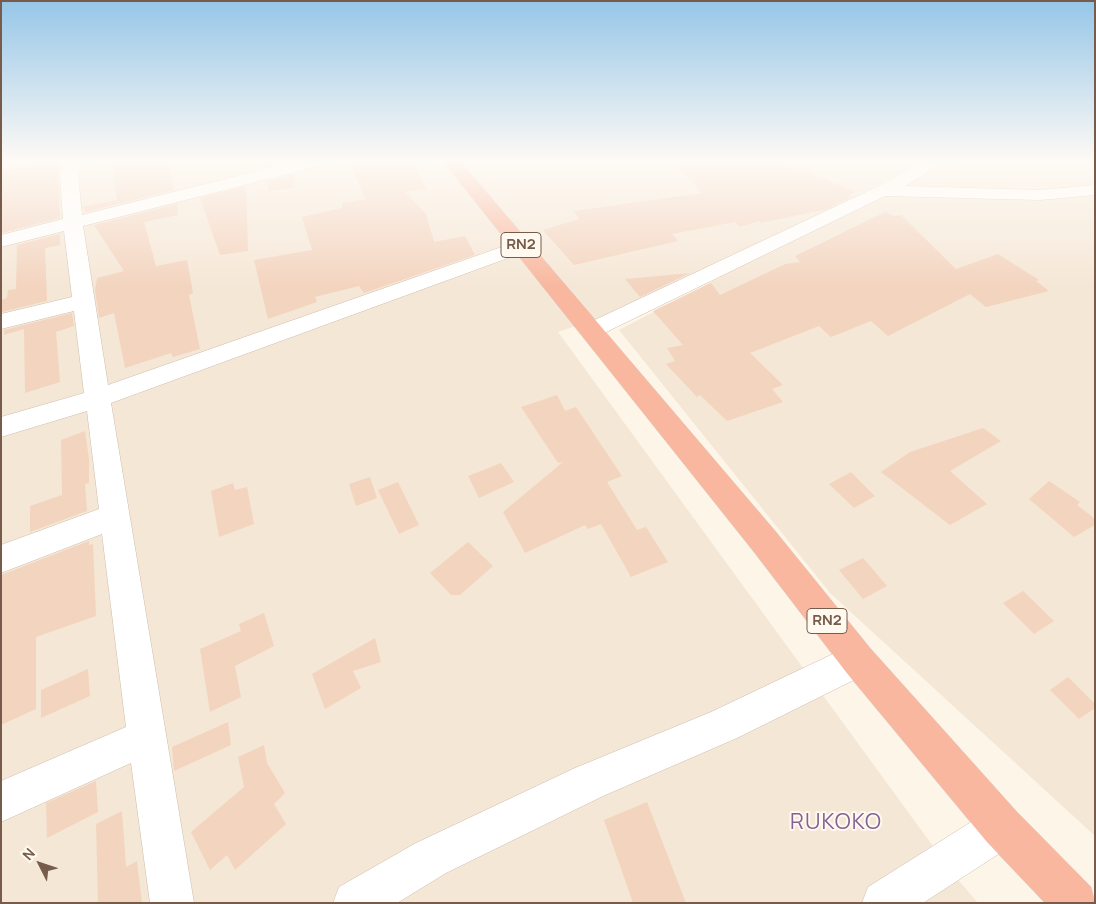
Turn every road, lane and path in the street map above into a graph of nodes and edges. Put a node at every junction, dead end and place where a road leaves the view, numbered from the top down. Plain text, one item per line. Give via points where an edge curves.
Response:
1 (71, 202) edge
2 (158, 202) edge
3 (486, 202) edge
4 (859, 202) edge
5 (73, 224) junction
6 (1, 241) edge
7 (523, 246) junction
8 (84, 301) junction
9 (1, 322) edge
10 (590, 331) junction
11 (98, 398) junction
12 (1, 427) edge
13 (115, 516) junction
14 (1, 559) edge
15 (858, 660) junction
16 (146, 737) junction
17 (1, 802) edge
18 (1002, 827) junction
19 (360, 901) edge
20 (172, 903) edge
21 (884, 903) edge
22 (1075, 903) edge

1 - 5 street
2 - 5 street
3 - 7 highway, RN2
4 - 10 street
5 - 6 street
5 - 8 street
7 - 10 highway, RN2
7 - 11 street
8 - 9 street
8 - 11 street
10 - 15 highway, RN2
11 - 12 street
11 - 13 street
13 - 14 street
13 - 16 street
15 - 18 highway, RN2
15 - 19 street via 724,725 589,782 431,858
16 - 17 street
16 - 20 street
18 - 21 street
18 - 22 highway, RN2

